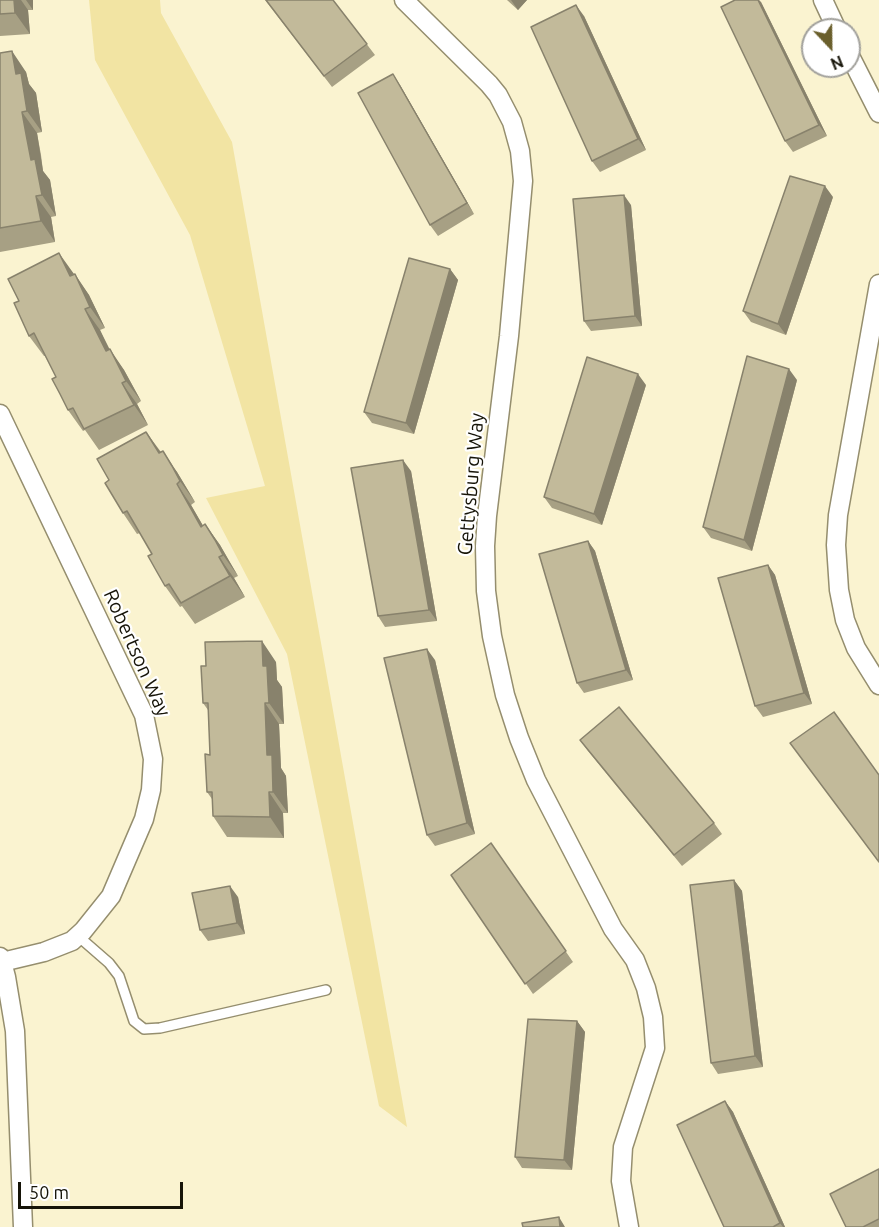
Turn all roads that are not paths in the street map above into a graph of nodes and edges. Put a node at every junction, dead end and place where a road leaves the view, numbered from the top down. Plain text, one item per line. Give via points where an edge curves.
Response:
1 (404, 0) edge
2 (823, 0) edge
3 (831, 18) edge
4 (861, 78) edge
5 (879, 113) edge
6 (879, 284) edge
7 (0, 414) edge
8 (879, 685) edge
9 (78, 936) junction
10 (1, 960) edge
11 (326, 990) dead end
12 (23, 1227) edge
13 (629, 1227) edge

1 - 13 street, Gettysburg Way via 498,95 512,122 520,151 523,182 487,516 486,591 504,695 519,738 536,780 614,929 635,960 653,1017 655,1048 623,1147 621,1181
2 - 3 street
4 - 5 street
6 - 8 street via 836,545 845,620 856,648
7 - 9 street, Robertson Way via 144,715 151,745 151,790 138,836 111,896
9 - 10 street, Robertson Way via 44,952
9 - 11 lane via 119,976 134,1021 144,1029
10 - 12 street, Robertson Way via 15,1031

